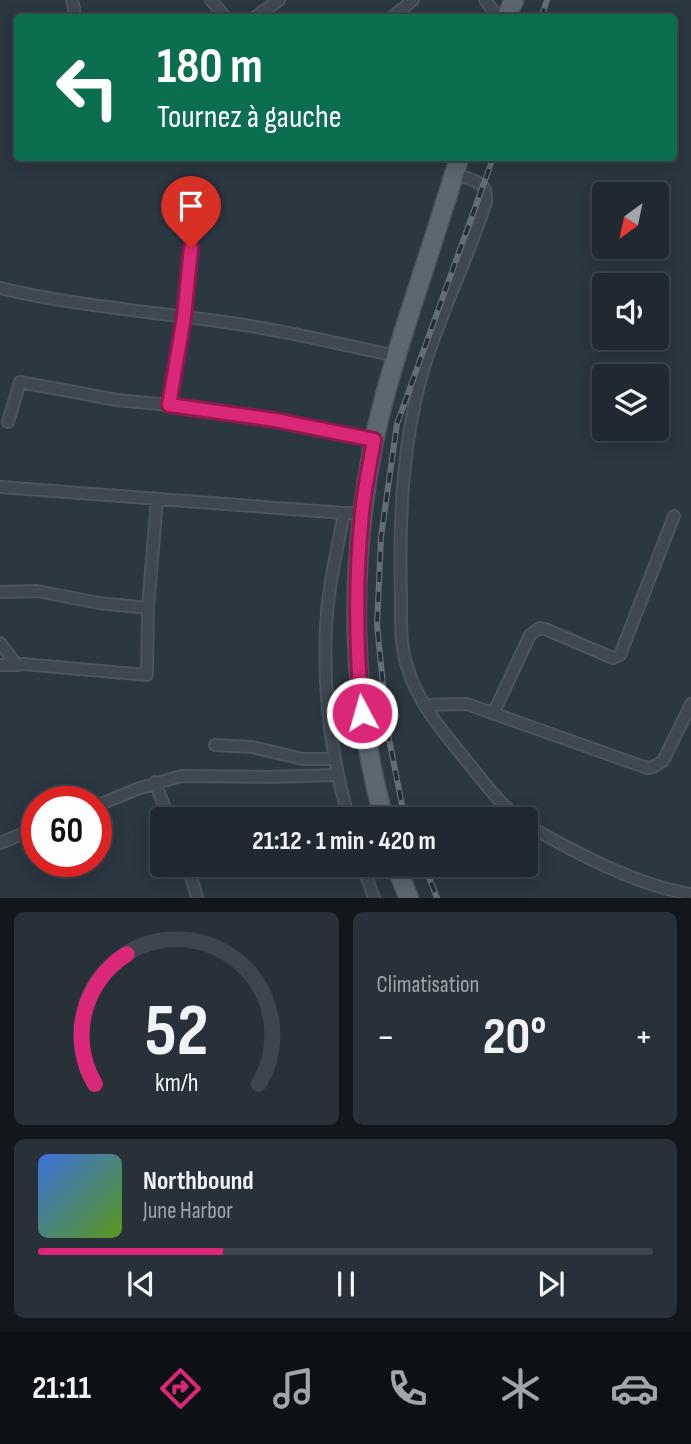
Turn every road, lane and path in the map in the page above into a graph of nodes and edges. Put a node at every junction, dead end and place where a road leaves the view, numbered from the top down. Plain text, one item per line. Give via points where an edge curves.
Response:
1 (211, 0) edge
2 (279, 0) edge
3 (413, 0) edge
4 (485, 0) edge
5 (223, 14) edge
6 (259, 14) edge
7 (396, 14) edge
8 (496, 14) edge
9 (456, 166) edge
10 (191, 248) dead end
11 (0, 288) edge
12 (184, 317) junction
13 (396, 356) junction
14 (169, 405) junction
15 (8, 422) dead end
16 (374, 440) junction
17 (0, 487) edge
18 (157, 500) junction
19 (353, 513) junction
20 (674, 516) dead end
21 (0, 592) edge
22 (148, 608) junction
23 (0, 643) edge
24 (0, 665) edge
25 (16, 665) junction
26 (691, 704) edge
27 (425, 705) junction
28 (493, 714) junction
29 (215, 745) dead end
30 (335, 759) junction
31 (338, 775) junction
32 (155, 782) junction
33 (112, 799) edge
34 (164, 807) edge
35 (346, 807) edge
36 (381, 807) edge
37 (506, 807) edge
38 (538, 831) edge
39 (21, 834) edge
40 (0, 843) edge
41 (191, 877) edge
42 (367, 877) edge
43 (401, 877) edge
44 (691, 894) edge
45 (197, 898) edge
46 (374, 898) edge
47 (409, 898) edge

1 - 5 street
2 - 6 street
3 - 7 street
4 - 8 street
9 - 13 main road
9 - 27 street via 482,185 486,202 425,363 402,492 403,648
10 - 12 street
11 - 12 street
12 - 13 street
12 - 14 street
13 - 16 main road
14 - 15 street via 20,382
14 - 16 street
16 - 19 main road
17 - 18 street
18 - 19 street
18 - 22 street
19 - 30 street via 335,560 326,623
19 - 36 main road via 358,672
20 - 28 street via 620,654 613,658 545,629 536,630
21 - 22 street via 37,591
22 - 25 street via 147,675
23 - 25 street
24 - 25 street
26 - 28 street via 663,761 647,768
27 - 28 street via 467,704
27 - 37 street
29 - 30 street via 252,747 303,759
30 - 31 street
31 - 32 street via 181,776
31 - 35 street
32 - 33 street
32 - 34 street
38 - 44 street via 615,870
39 - 40 street
41 - 45 street
42 - 46 street
43 - 47 main road

